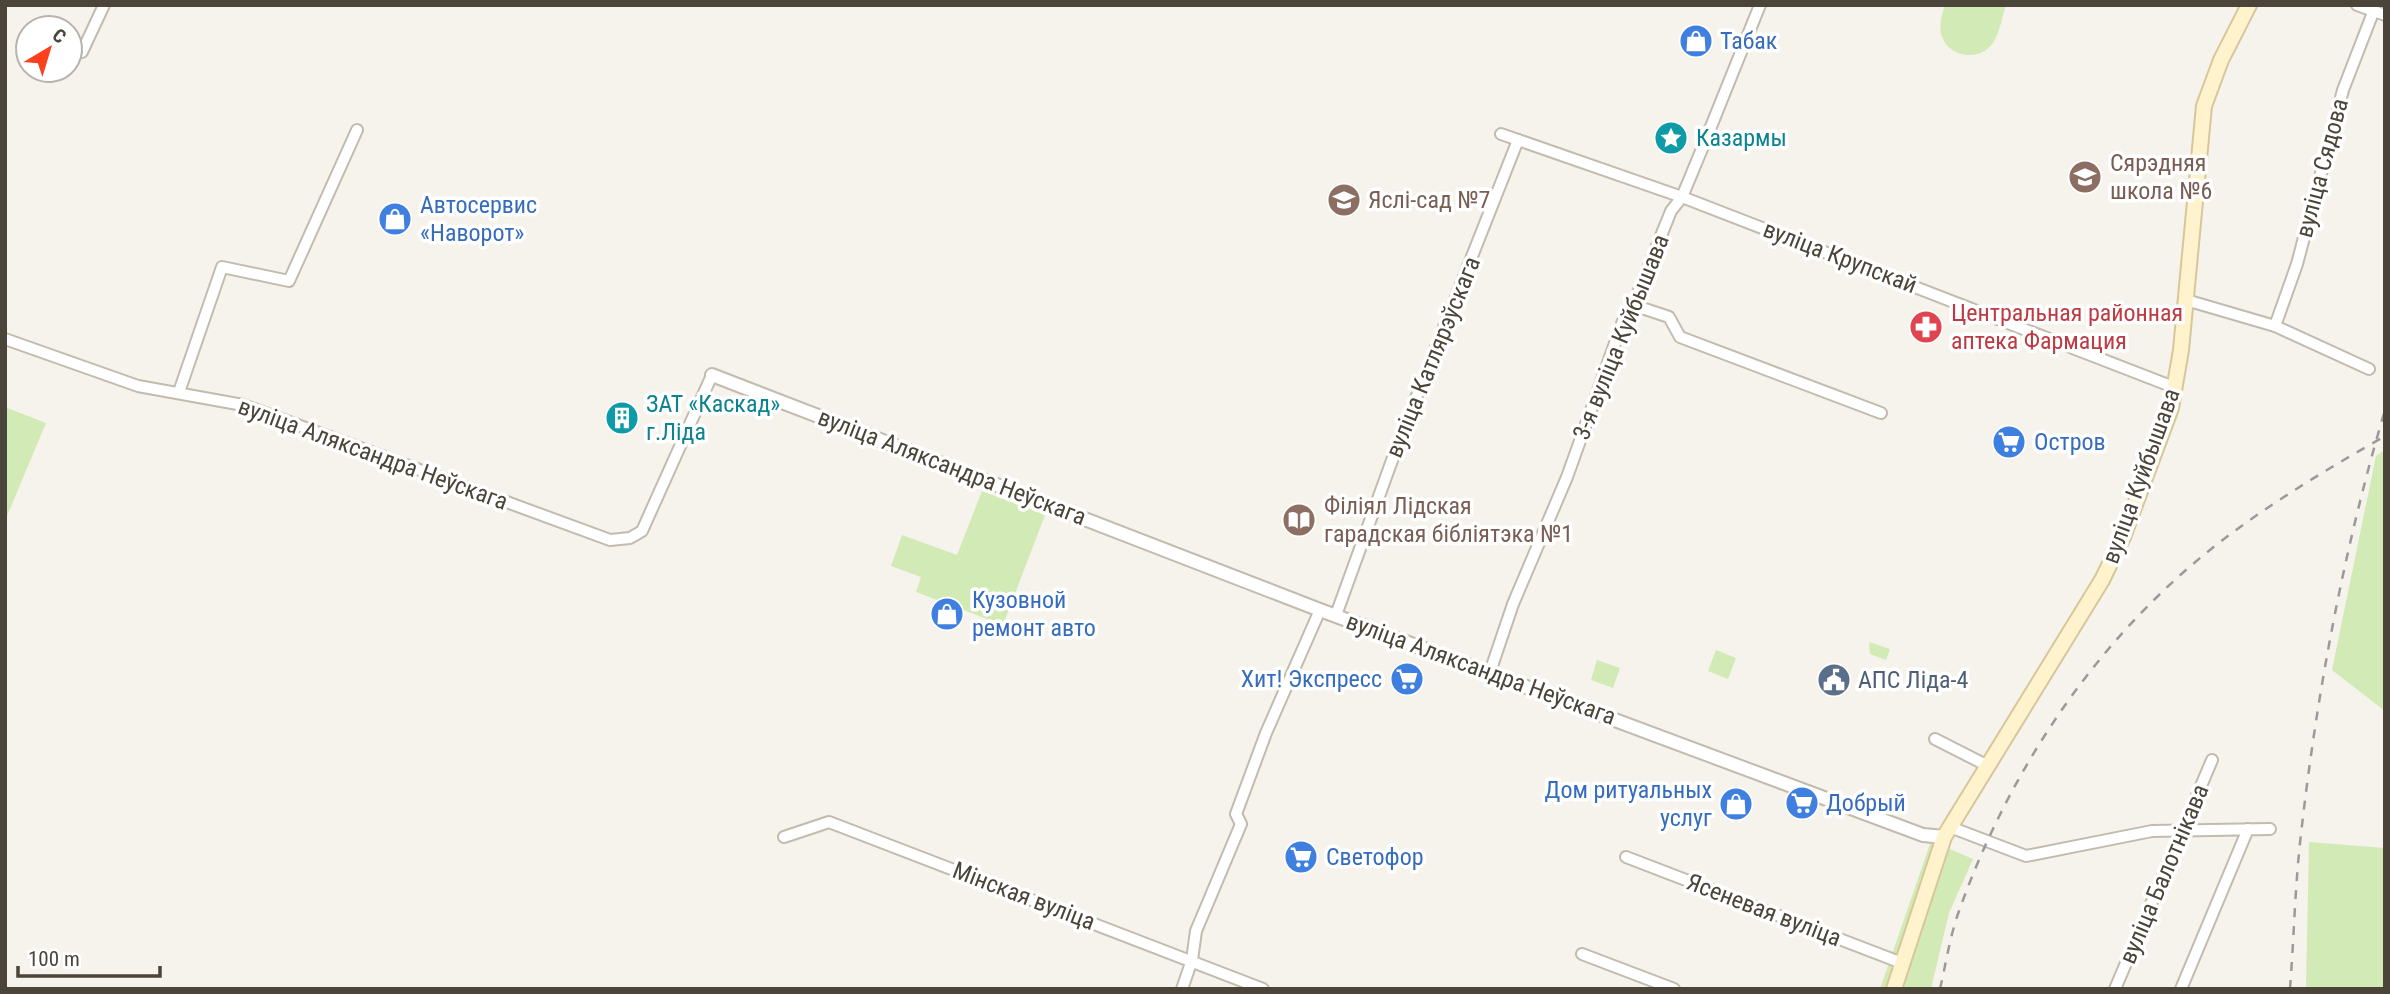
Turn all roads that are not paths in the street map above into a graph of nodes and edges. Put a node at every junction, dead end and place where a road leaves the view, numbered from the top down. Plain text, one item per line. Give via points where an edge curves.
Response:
1 (104, 5) edge
2 (1760, 5) edge
3 (2249, 5) edge
4 (2357, 5) edge
5 (2379, 13) edge
6 (84, 48) edge
7 (356, 130) dead end
8 (1501, 134) dead end
9 (1518, 140) junction
10 (1682, 197) junction
11 (2186, 300) junction
12 (1633, 305) junction
13 (2275, 326) junction
14 (5, 339) edge
15 (2369, 369) dead end
16 (712, 374) joint
17 (2176, 388) junction
18 (179, 392) junction
19 (1881, 413) dead end
20 (1320, 610) junction
21 (1336, 615) junction
22 (1490, 672) junction
23 (1934, 738) dead end
24 (2212, 760) dead end
25 (1988, 765) junction
26 (2248, 830) junction
27 (2270, 830) dead end
28 (2182, 831) junction
29 (1947, 832) junction
30 (784, 836) dead end
31 (1626, 857) dead end
32 (1582, 954) dead end
33 (1192, 960) junction
34 (1902, 963) junction
35 (1182, 989) edge
36 (1264, 989) edge
37 (1674, 989) edge
38 (1894, 989) edge
39 (2115, 989) edge
40 (2181, 989) edge

1 - 6 street
2 - 10 street, 3-я вуліца Куйбышава
3 - 11 main road, вуліца Куйбышава via 2216,70 2204,106
4 - 5 street
5 - 13 street, вуліца Сядова via 2343,90 2297,264
7 - 18 street via 289,281 222,267
8 - 9 street, вуліца Крупскай
9 - 10 street, вуліца Крупскай
9 - 21 street, вуліца Катлярэўскага
10 - 12 street, 3-я вуліца Куйбышава via 1671,211
10 - 17 street, вуліца Крупскай
11 - 13 street
11 - 17 main road, вуліца Куйбышава
12 - 19 street via 1669,317 1680,337
12 - 22 street, 3-я вуліца Куйбышава via 1624,318
13 - 15 street
14 - 18 street, вуліца Аляксандра Неўскага via 138,386
16 - 18 street, вуліца Аляксандра Неўскага via 642,531 610,540 243,405
16 - 20 street, вуліца Аляксандра Неўскага
17 - 25 main road, вуліца Куйбышава via 2123,537 2102,580
20 - 21 street, вуліца Аляксандра Неўскага
20 - 33 street via 1236,814 1241,824 1196,931
21 - 22 street, вуліца Аляксандра Неўскага
22 - 29 street, вуліца Аляксандра Неўскага via 1923,835
23 - 25 street
24 - 28 street, вуліца Балотнікава
25 - 29 main road, вуліца Куйбышава
26 - 27 street, вуліца Аляксандра Неўскага
26 - 28 street, вуліца Аляксандра Неўскага
26 - 40 street
28 - 29 street, вуліца Аляксандра Неўскага via 2152,831 2026,856
28 - 39 street, вуліца Балотнікава
29 - 34 main road, вуліца Куйбышава
30 - 33 street, Мінская вуліца via 829,822
31 - 34 street, Ясеневая вуліца
32 - 37 street
33 - 35 street
33 - 36 street, Мінская вуліца
34 - 38 main road, вуліца Куйбышава

